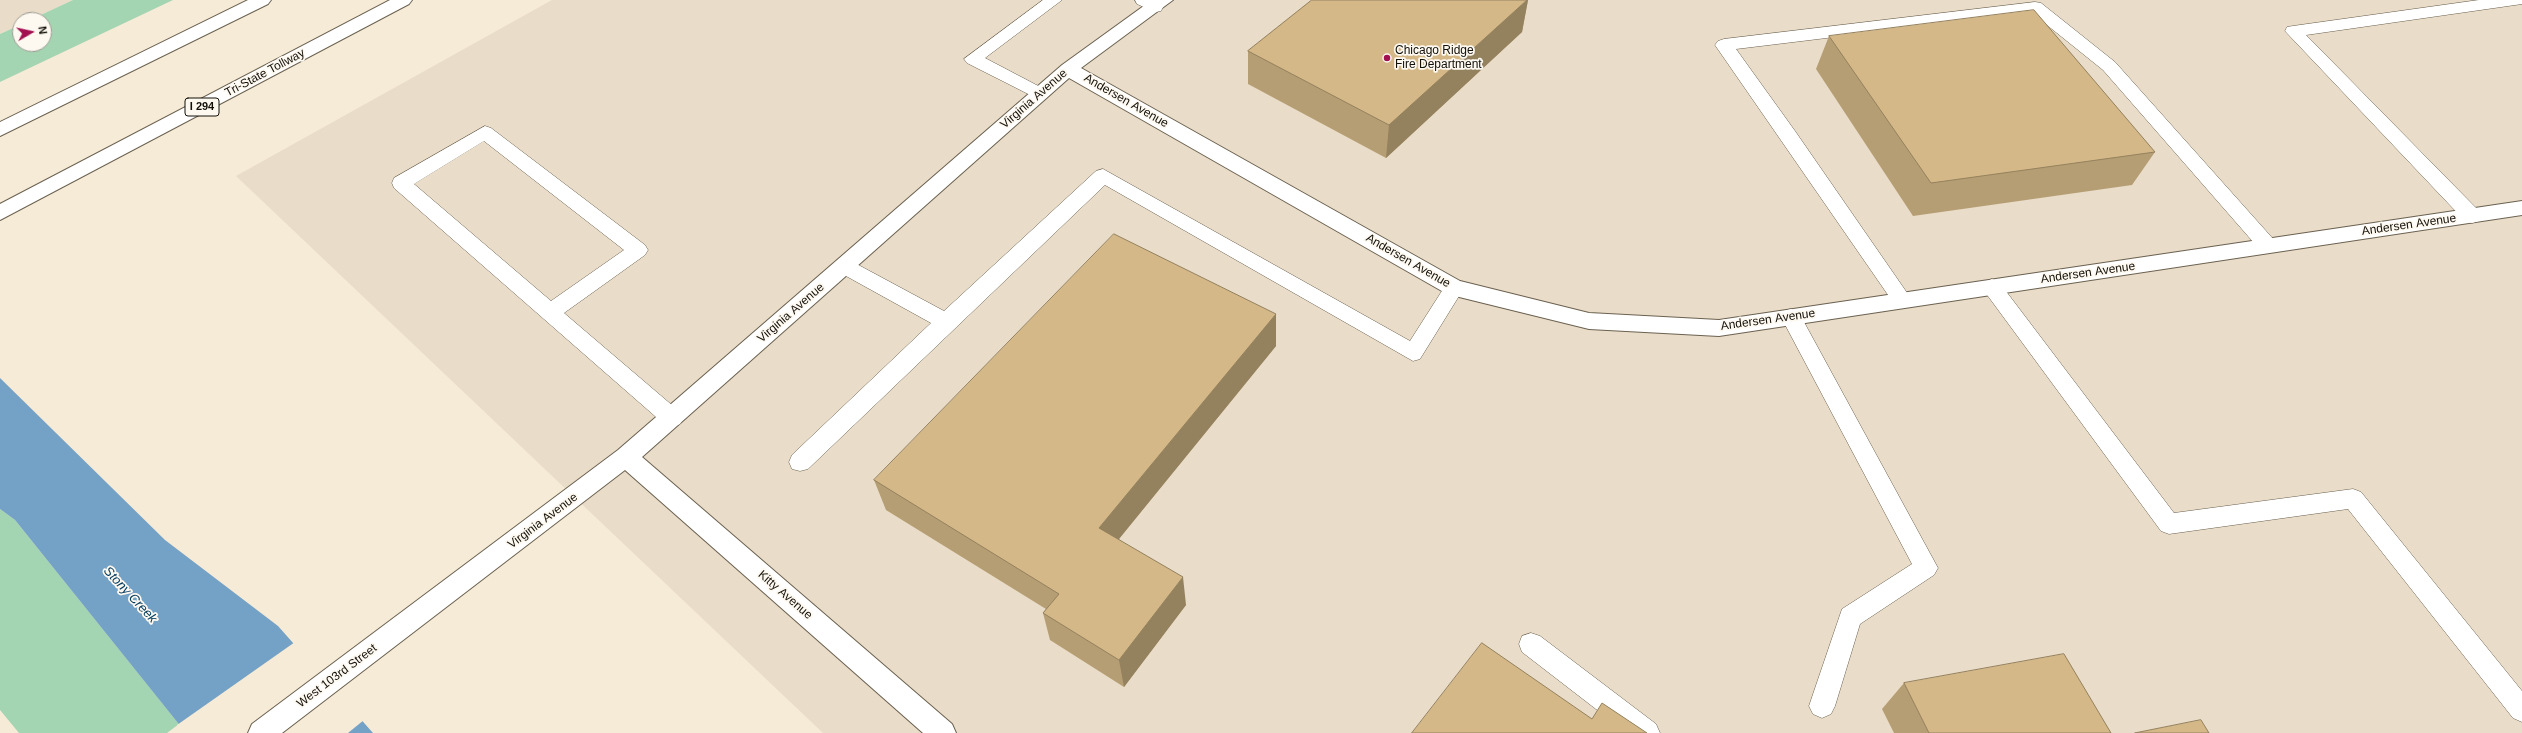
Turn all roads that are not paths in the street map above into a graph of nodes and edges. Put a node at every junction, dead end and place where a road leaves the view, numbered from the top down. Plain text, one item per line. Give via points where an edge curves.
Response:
1 (262, 0) edge
2 (403, 0) edge
3 (1054, 0) edge
4 (2517, 0) edge
5 (1154, 2) edge
6 (1068, 69) junction
7 (1040, 94) junction
8 (0, 130) edge
9 (2522, 208) edge
10 (0, 213) edge
11 (2472, 216) junction
12 (2268, 246) junction
13 (844, 266) junction
14 (1992, 287) junction
15 (1454, 288) junction
16 (1902, 300) junction
17 (549, 313) junction
18 (1791, 317) junction
19 (946, 322) junction
20 (672, 418) junction
21 (626, 457) junction
22 (800, 462) dead end
23 (412, 619) joint
24 (1531, 644) dead end
25 (1822, 706) dead end
26 (2522, 710) edge
27 (261, 733) edge
28 (943, 733) edge
29 (1647, 733) edge

1 - 8 main road
2 - 10 main road, Tri-State Tollway / I 294
3 - 7 lane via 973,59
4 - 11 lane via 2293,31
5 - 6 main road, Virginia Avenue
6 - 7 main road, Virginia Avenue
6 - 15 main road, Andersen Avenue
7 - 13 main road, Virginia Avenue
9 - 11 main road, Andersen Avenue
11 - 12 main road, Andersen Avenue
12 - 14 main road, Andersen Avenue
12 - 16 lane via 2108,66 2036,7 1724,45 1794,141
13 - 19 lane
13 - 20 main road, Virginia Avenue
14 - 16 main road, Andersen Avenue
14 - 26 lane via 2169,524 2353,499
15 - 18 main road, Andersen Avenue via 1589,321 1719,328
15 - 19 lane via 1413,353 1103,176
16 - 18 main road, Andersen Avenue
17 - 17 lane via 460,235 401,183 485,132 638,250
17 - 20 lane
18 - 25 lane via 1926,568 1850,617
19 - 22 lane
20 - 21 main road, Virginia Avenue
21 - 23 main road, Virginia Avenue
21 - 28 main road, Kitty Avenue
23 - 27 main road, West 103rd Street
24 - 29 lane

